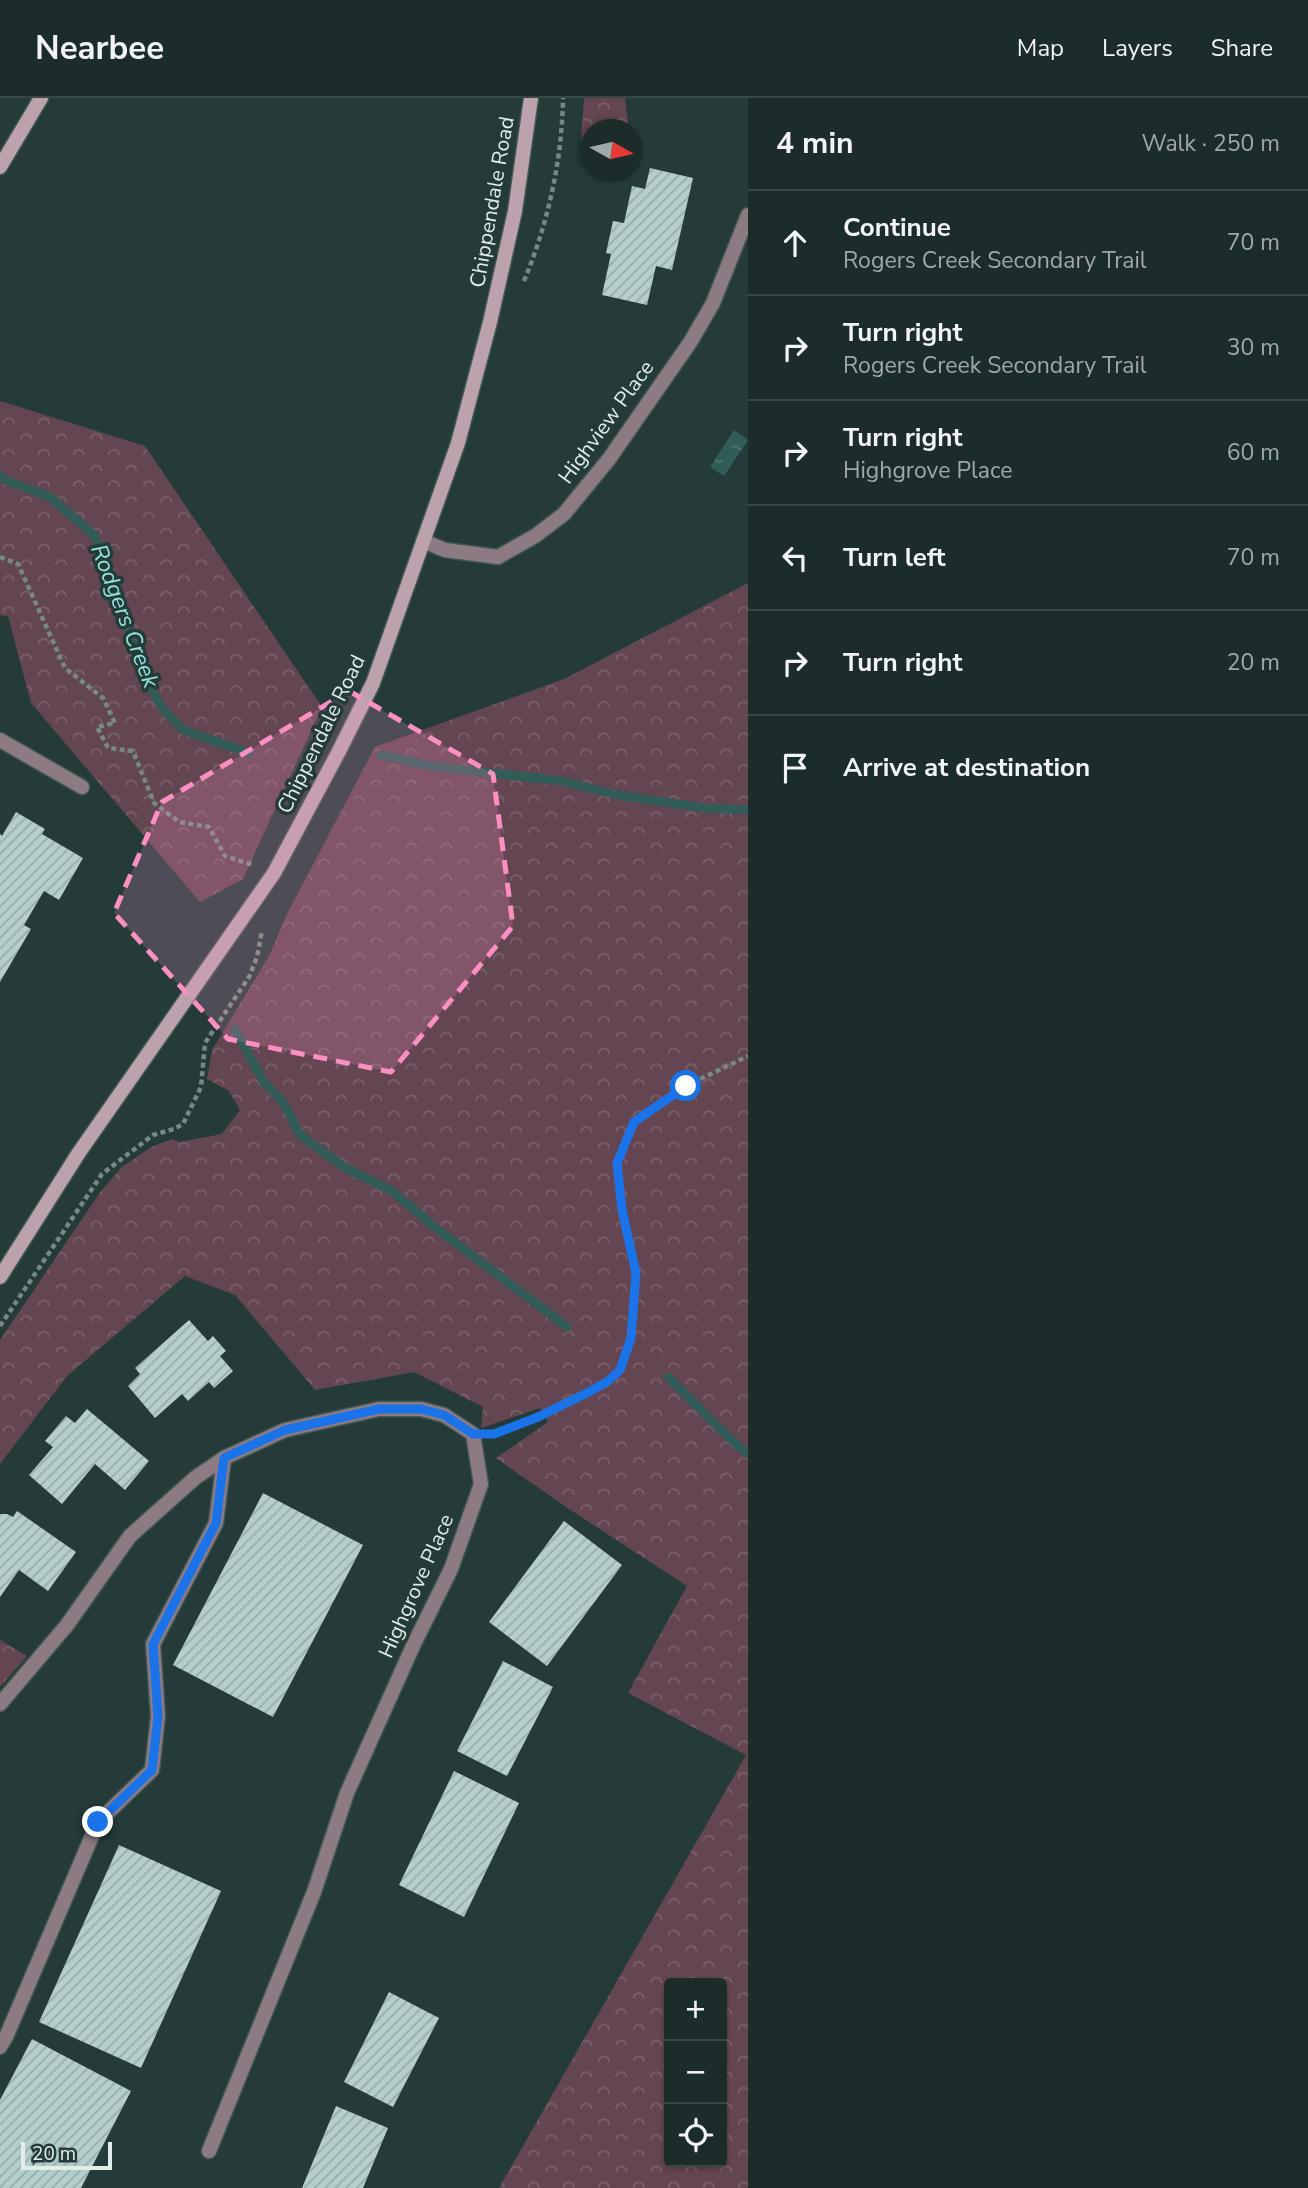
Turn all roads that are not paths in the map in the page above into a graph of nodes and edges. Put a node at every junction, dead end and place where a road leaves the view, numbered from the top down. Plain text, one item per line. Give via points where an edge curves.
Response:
1 (41, 98) edge
2 (531, 98) edge
3 (0, 167) edge
4 (748, 215) edge
5 (423, 541) junction
6 (0, 740) edge
7 (82, 787) dead end
8 (0, 1277) edge
9 (224, 1458) junction
10 (0, 1704) edge
11 (0, 2047) edge
12 (209, 2151) dead end

1 - 3 street
2 - 5 street, Chippendale Road via 515,211 490,322 458,443
4 - 5 street, Highview Place via 713,303 691,341 609,459 564,514 498,557 445,550
5 - 8 street, Chippendale Road via 373,683 274,873 78,1154
6 - 7 street
9 - 10 street via 130,1536 66,1625
9 - 11 street via 216,1523 153,1644 158,1716 152,1770 98,1822
9 - 12 street, Highgrove Place via 285,1430 379,1409 421,1409 444,1415 473,1434 481,1484 452,1569 347,1793 314,1892

